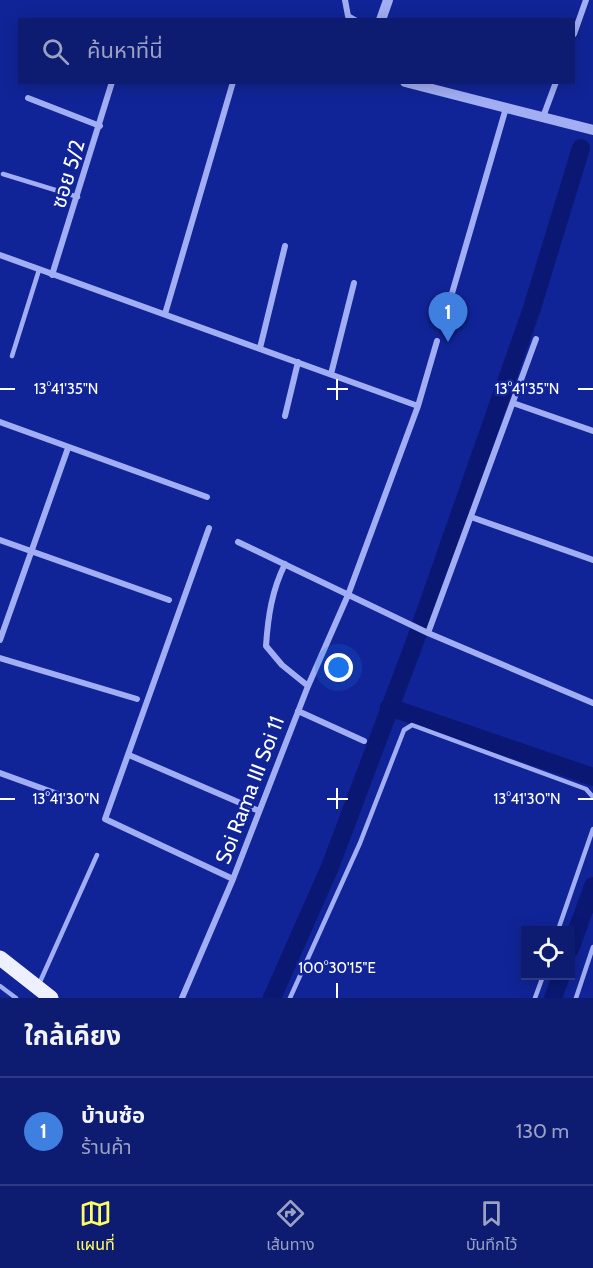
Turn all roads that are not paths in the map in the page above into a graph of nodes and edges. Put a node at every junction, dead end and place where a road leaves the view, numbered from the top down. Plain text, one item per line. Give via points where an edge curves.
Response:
1 (345, 0) edge
2 (388, 0) edge
3 (586, 0) edge
4 (352, 18) edge
5 (382, 18) edge
6 (575, 29) edge
7 (111, 84) edge
8 (232, 84) edge
9 (413, 84) edge
10 (555, 84) edge
11 (28, 98) dead end
12 (506, 108) junction
13 (543, 117) junction
14 (100, 126) junction
15 (593, 130) edge
16 (3, 174) dead end
17 (78, 197) junction
18 (285, 246) dead end
19 (0, 255) edge
20 (39, 270) junction
21 (52, 275) junction
22 (354, 283) dead end
23 (448, 308) dead end
24 (165, 314) junction
25 (536, 339) dead end
26 (438, 341) dead end
27 (260, 348) junction
28 (12, 356) dead end
29 (298, 362) junction
30 (331, 374) junction
31 (513, 403) junction
32 (418, 406) junction
33 (285, 416) dead end
34 (0, 422) edge
35 (593, 431) edge
36 (68, 448) junction
37 (207, 497) dead end
38 (471, 517) junction
39 (209, 528) dead end
40 (0, 540) edge
41 (238, 542) dead end
42 (31, 552) junction
43 (593, 560) edge
44 (285, 564) junction
45 (348, 595) junction
46 (169, 600) dead end
47 (428, 633) junction
48 (0, 640) edge
49 (0, 658) edge
50 (308, 686) junction
51 (137, 699) dead end
52 (593, 703) edge
53 (298, 711) junction
54 (364, 741) dead end
55 (129, 755) junction
56 (0, 773) edge
57 (66, 797) dead end
58 (593, 797) edge
59 (259, 812) junction
60 (593, 829) edge
61 (97, 855) dead end
62 (233, 879) junction
63 (559, 926) edge
64 (593, 947) edge
65 (0, 958) edge
66 (541, 980) edge
67 (0, 986) edge
68 (37, 989) junction
69 (16, 998) edge
70 (51, 998) edge
71 (182, 998) edge
72 (290, 998) edge
73 (535, 998) edge
74 (576, 998) edge

1 - 4 street
2 - 5 street
3 - 6 street
7 - 14 street, ซอย 5/2
8 - 24 street
9 - 12 street
10 - 13 street
11 - 14 street
12 - 13 street
12 - 23 street
13 - 15 street
14 - 17 street, ซอย 5/2
16 - 17 lane
17 - 21 street, ซอย 5/2
18 - 27 street
19 - 20 street
20 - 21 street
20 - 28 lane
21 - 24 street
22 - 30 street
24 - 27 street
25 - 31 street
26 - 32 street, Soi Rama III Soi 11
27 - 29 street
29 - 30 street
29 - 33 street
30 - 32 street
31 - 35 street
31 - 38 street
32 - 45 street, Soi Rama III Soi 11
34 - 36 street
36 - 37 street
36 - 42 street
38 - 43 street
38 - 47 street
39 - 55 street
40 - 42 street
41 - 44 street
42 - 46 street
42 - 48 street
44 - 45 street
44 - 50 street via 275,584 266,646
45 - 47 street
45 - 50 street, Soi Rama III Soi 11
47 - 52 street
49 - 51 street
50 - 53 street, Soi Rama III Soi 11
53 - 54 street
53 - 59 street, Soi Rama III Soi 11
55 - 59 street
55 - 62 street via 105,819
56 - 57 street
58 - 72 lane via 586,789 408,726
59 - 62 street, Soi Rama III Soi 11
60 - 63 lane
61 - 68 lane
62 - 71 street, Soi Rama III Soi 11
64 - 74 lane
65 - 68 main road
66 - 73 lane
67 - 69 lane
68 - 70 main road

